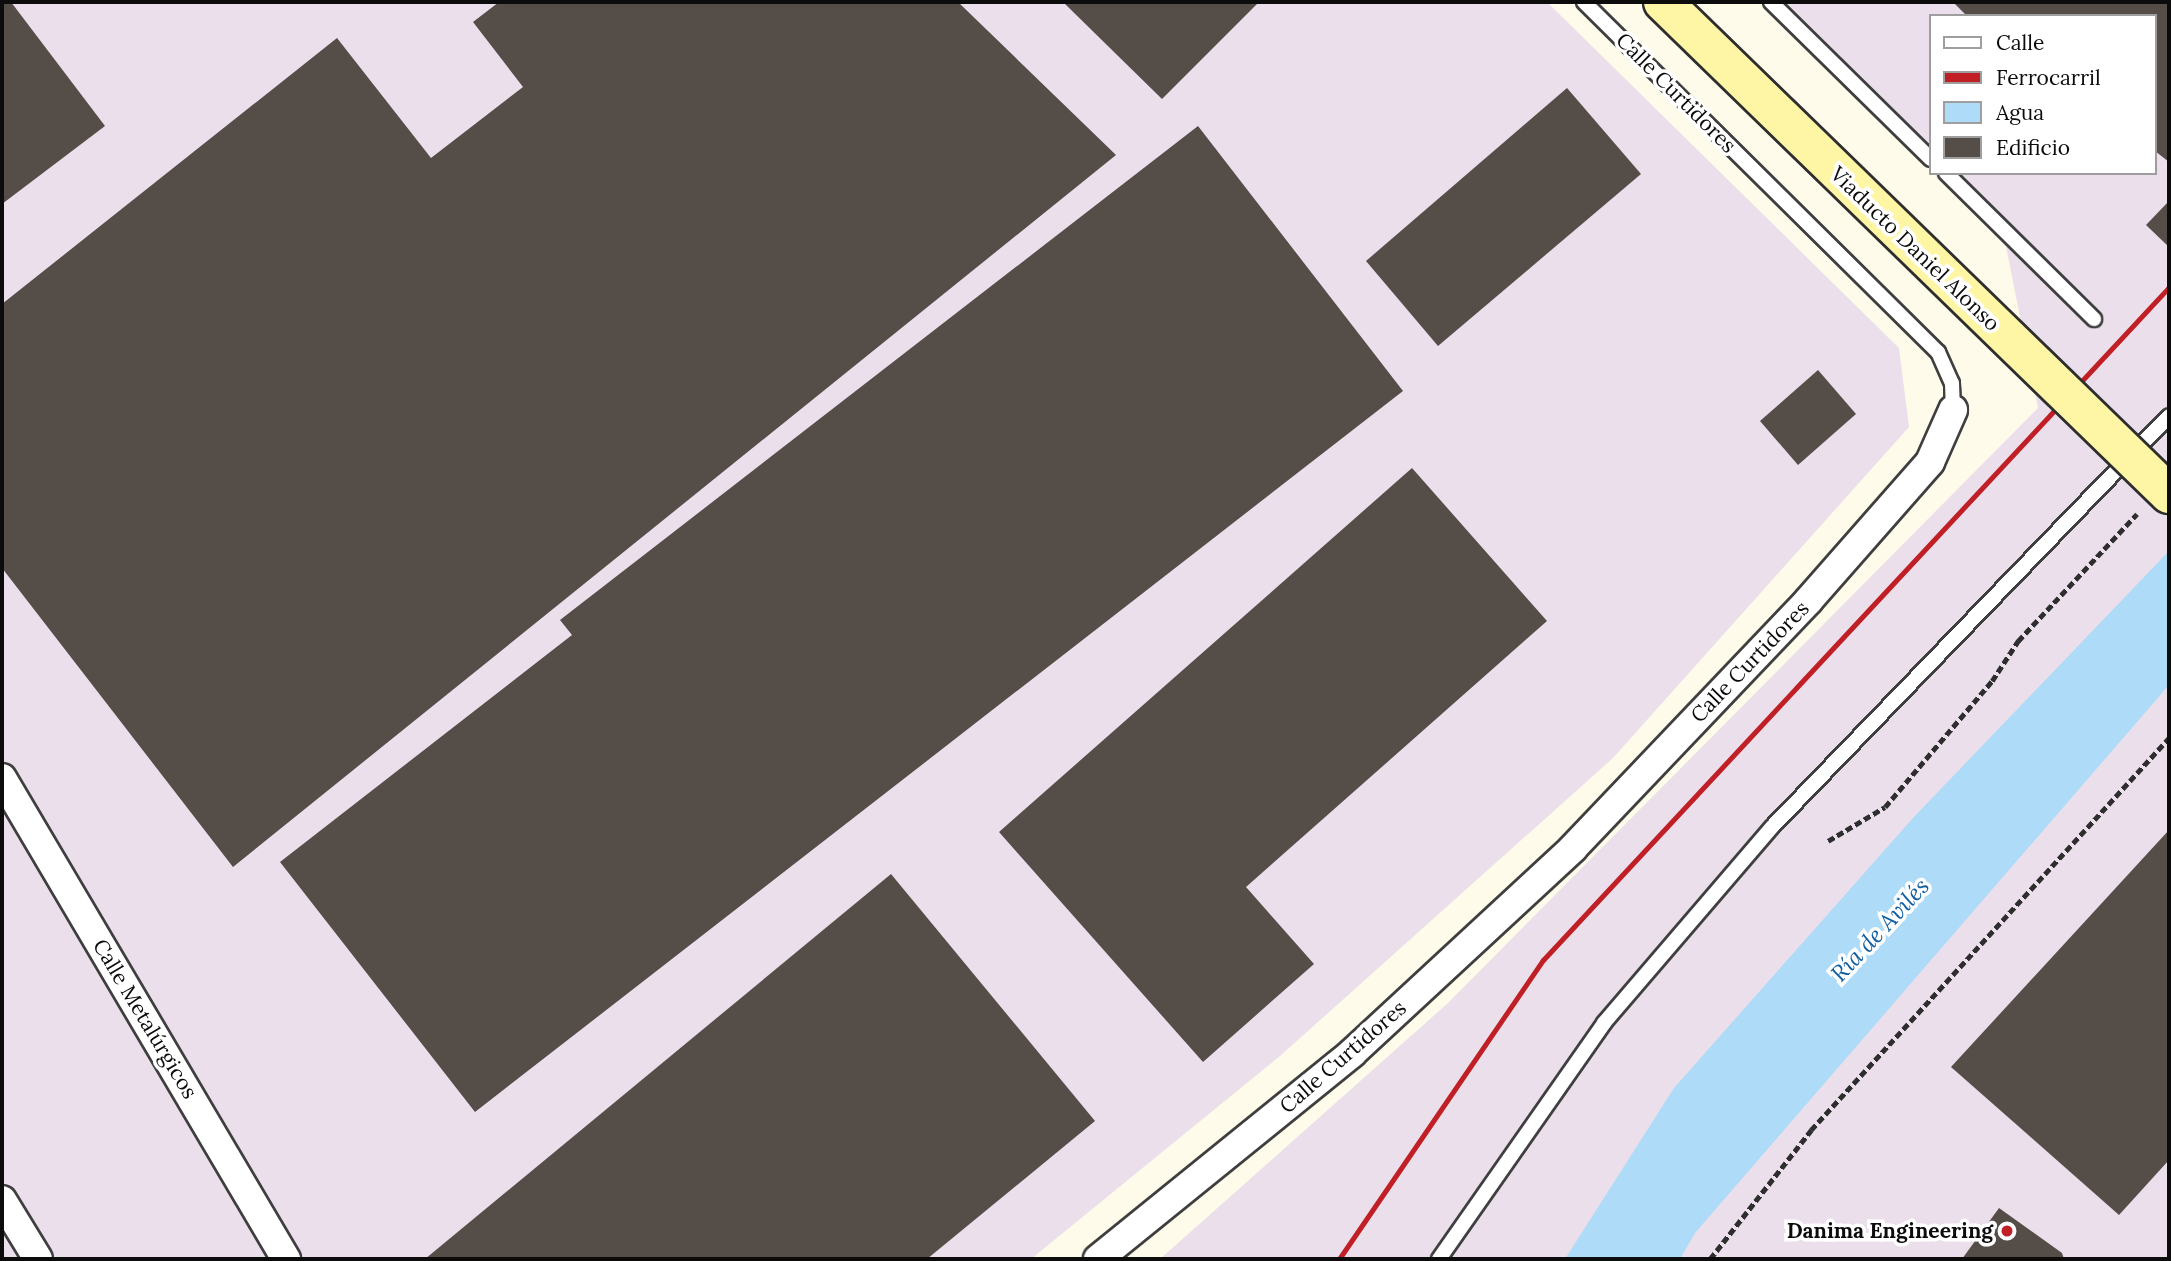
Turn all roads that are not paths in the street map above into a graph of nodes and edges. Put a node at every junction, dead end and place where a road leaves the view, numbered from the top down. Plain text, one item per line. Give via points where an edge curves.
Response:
1 (1584, 2) edge
2 (1663, 2) edge
3 (1771, 2) edge
4 (1930, 158) edge
5 (1948, 175) edge
6 (2094, 319) dead end
7 (1953, 410) joint
8 (2169, 416) edge
9 (2155, 502) edge
10 (2, 778) edge
11 (2, 1200) edge
12 (38, 1259) edge
13 (286, 1259) edge
14 (1098, 1259) edge
15 (1439, 1259) edge

1 - 7 lane, Calle Curtidores via 1938,352 1952,383
2 - 9 main road, Viaducto Daniel Alonso, bridge
3 - 4 lane
5 - 6 lane
7 - 14 street, Calle Curtidores via 1921,472 1808,601 1573,848 1352,1054
8 - 15 lane via 1772,827 1604,1023
10 - 13 street, Calle Metalúrgicos
11 - 12 street

